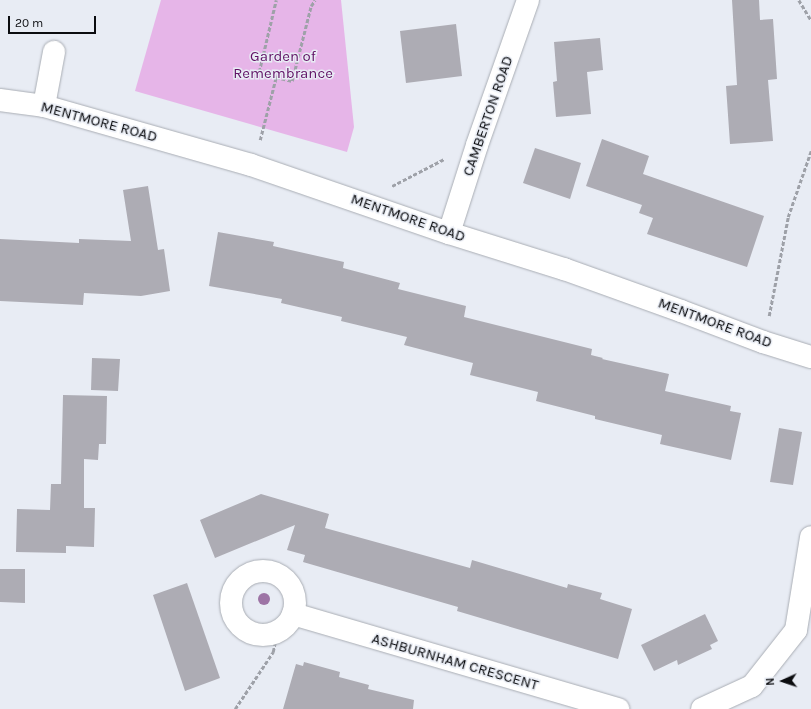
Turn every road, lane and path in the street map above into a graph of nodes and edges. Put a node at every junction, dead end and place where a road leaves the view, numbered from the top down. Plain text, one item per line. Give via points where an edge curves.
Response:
1 (276, 0) edge
2 (315, 0) edge
3 (528, 0) edge
4 (799, 0) edge
5 (811, 20) edge
6 (54, 52) dead end
7 (276, 77) junction
8 (0, 100) edge
9 (44, 106) junction
10 (477, 145) junction
11 (811, 151) edge
12 (252, 165) junction
13 (391, 186) dead end
14 (449, 233) junction
15 (763, 342) junction
16 (811, 357) edge
17 (811, 537) edge
18 (293, 614) junction
19 (277, 631) junction
20 (235, 709) edge
21 (618, 709) edge
22 (702, 709) edge

1 - 7 path via 259,72
2 - 7 path via 311,6 292,81
3 - 10 street, CAMBERTON ROAD
4 - 5 path
6 - 9 street
7 - 12 path
8 - 9 street, MENTMORE ROAD
9 - 12 street, MENTMORE ROAD
10 - 13 path via 431,164
10 - 14 street, CAMBERTON ROAD
11 - 15 path via 788,217
12 - 14 street, MENTMORE ROAD
14 - 15 street, MENTMORE ROAD via 564,269
15 - 16 street, MENTMORE ROAD
17 - 22 street via 796,630 752,686
18 - 19 street
18 - 19 street via 294,594 282,577 262,570 252,572 240,581 232,594 231,604 233,615 239,624 256,634
18 - 21 street, ASHBURNHAM CRESCENT
19 - 20 path via 273,652

